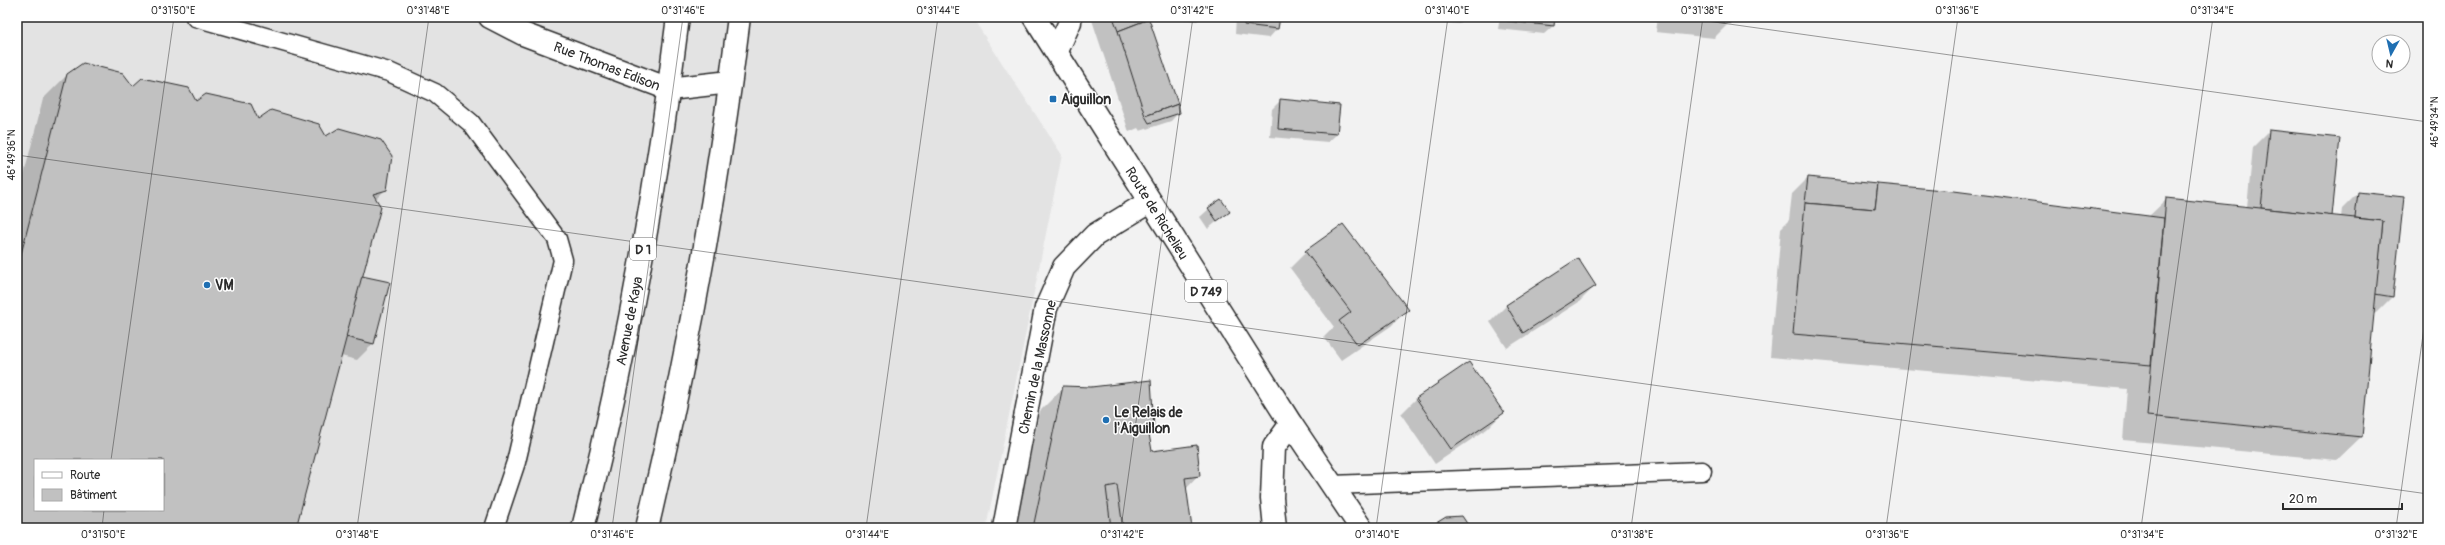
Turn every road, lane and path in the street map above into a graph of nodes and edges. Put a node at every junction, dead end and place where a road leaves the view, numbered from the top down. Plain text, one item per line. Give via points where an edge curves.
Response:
1 (195, 17) edge
2 (490, 17) edge
3 (678, 17) edge
4 (738, 17) edge
5 (1034, 17) edge
6 (1070, 17) edge
7 (1057, 51) junction
8 (730, 82) junction
9 (669, 89) junction
10 (1150, 202) junction
11 (1291, 424) junction
12 (1702, 471) dead end
13 (1332, 485) junction
14 (494, 528) edge
15 (583, 528) edge
16 (647, 528) edge
17 (1004, 528) edge
18 (1275, 528) edge
19 (1361, 528) edge

1 - 14 lane via 389,72 435,93 471,123 557,239 563,260 516,462
2 - 9 main road, Rue Thomas Edison via 523,34
3 - 9 main road, Avenue de Kaya / D 1
4 - 8 main road
5 - 7 main road, Route de Richelieu / D 749
6 - 7 main road
7 - 10 main road, Route de Richelieu / D 749
8 - 9 main road, Rue Thomas Edison
8 - 16 main road via 713,201 691,322
9 - 15 main road, Avenue de Kaya / D 1 via 632,309
10 - 11 main road, Route de Richelieu / D 749
10 - 17 main road, Chemin de la Massonne via 1095,235 1064,267 1046,308
11 - 13 main road, Route de Richelieu / D 749
11 - 18 main road via 1274,447 1272,498
12 - 13 lane
13 - 19 main road, Route de Richelieu / D 749

